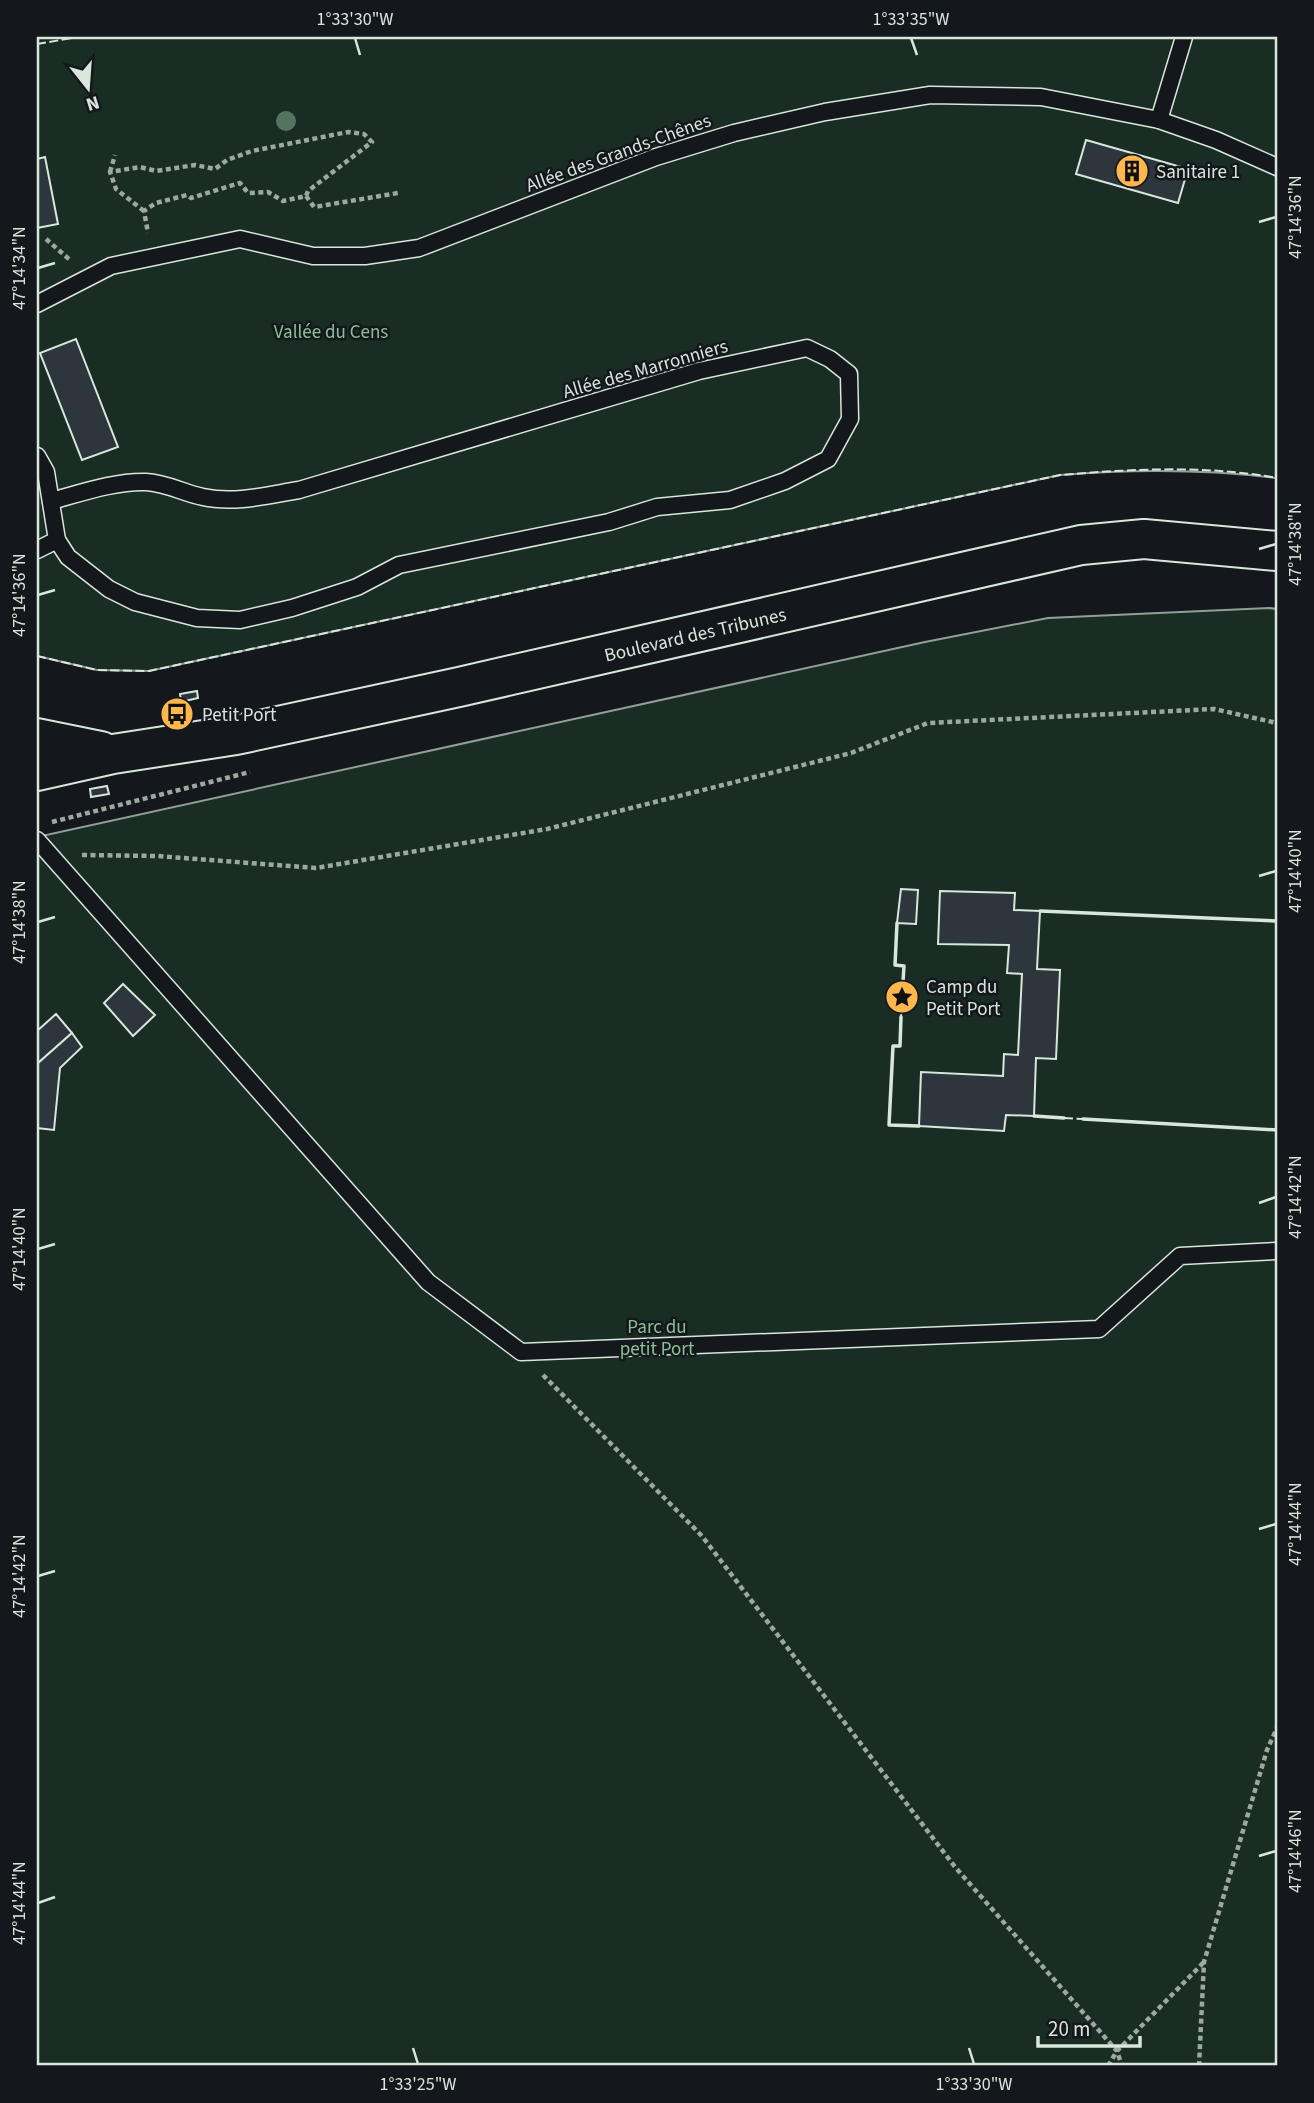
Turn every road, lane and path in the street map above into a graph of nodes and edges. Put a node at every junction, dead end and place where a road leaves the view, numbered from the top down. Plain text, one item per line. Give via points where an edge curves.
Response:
1 (1184, 37) edge
2 (1159, 120) junction
3 (114, 155) dead end
4 (1277, 167) edge
5 (110, 172) junction
6 (398, 193) dead end
7 (306, 196) junction
8 (144, 211) junction
9 (46, 239) dead end
10 (150, 244) dead end
11 (76, 265) dead end
12 (37, 304) edge
13 (37, 456) edge
14 (51, 501) junction
15 (57, 540) junction
16 (37, 550) edge
17 (1277, 551) edge
18 (1277, 723) edge
19 (37, 738) edge
20 (113, 754) junction
21 (37, 771) edge
22 (37, 840) edge
23 (49, 854) junction
24 (1277, 1251) edge
25 (521, 1352) junction
26 (1277, 1728) edge
27 (1204, 1962) junction
28 (1117, 2051) junction
29 (1108, 2066) edge
30 (1122, 2066) edge
31 (1199, 2066) edge

1 - 2 lane
2 - 4 lane, Allée des Grands-Chênes
2 - 12 lane, Allée des Grands-Chênes via 1041,97 930,95 825,111 656,157 419,248 365,256 313,256 240,239 111,266
3 - 5 path
5 - 7 path via 195,165 215,169 252,151 348,132 364,134 372,142
5 - 8 path via 116,190
6 - 7 path via 314,207
7 - 8 path via 283,201 268,192 248,193 240,183 156,203
8 - 10 path
9 - 11 path
13 - 14 lane via 46,472
14 - 15 lane
14 - 15 lane, Allée des Marronniers via 145,482 232,500 299,490 699,371 807,348 849,374 850,419 828,459 785,481 730,500 657,507 609,522 399,565 357,587 240,620 197,618 135,602 109,589 68,557
15 - 16 lane
17 - 20 street, Boulevard des Tribunes via 1144,539 1082,545 459,687 236,735
18 - 23 path via 1214,709 928,723 851,753 547,829 316,868 157,856
19 - 20 street, Boulevard des Tribunes
20 - 21 street, Boulevard des Tribunes
22 - 23 lane
23 - 25 lane via 428,1282
24 - 25 lane via 1180,1256 1099,1329
25 - 28 path via 702,1536 954,1867
26 - 27 path
27 - 28 path
27 - 31 path
28 - 29 path
28 - 30 path

